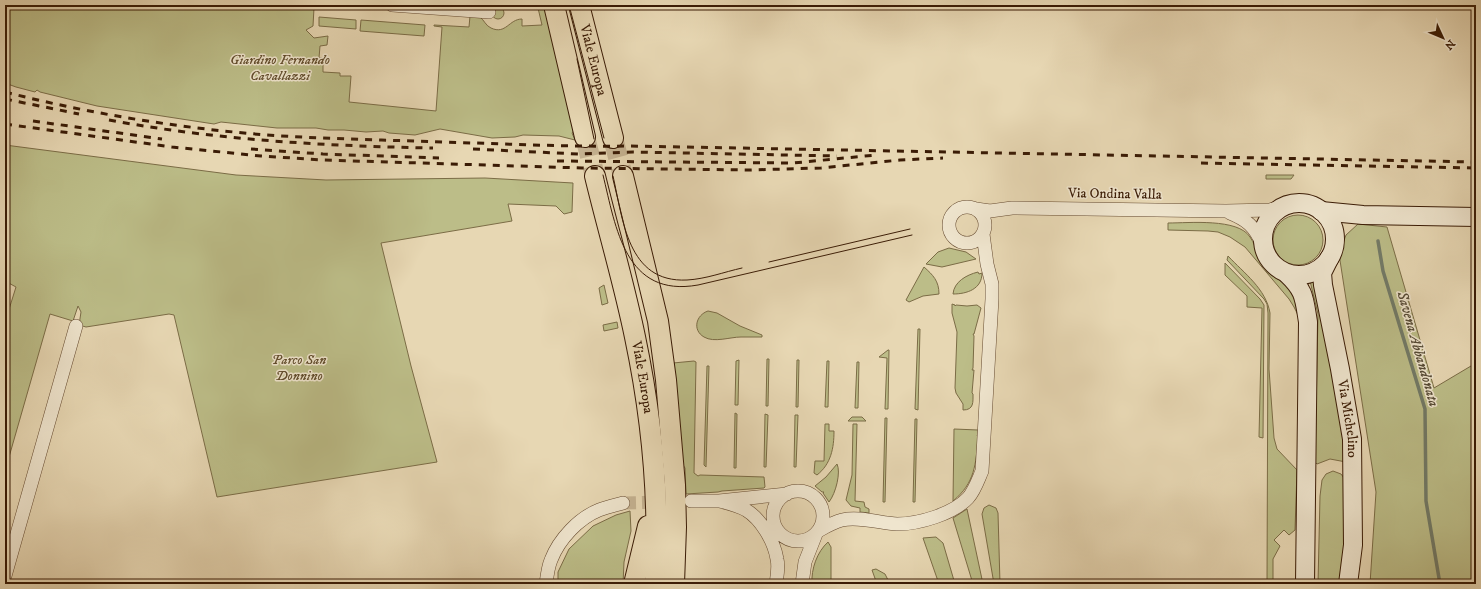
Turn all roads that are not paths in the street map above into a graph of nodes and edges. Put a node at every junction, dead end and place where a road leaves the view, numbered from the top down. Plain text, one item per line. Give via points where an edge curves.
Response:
1 (392, 5) edge
2 (554, 5) edge
3 (579, 5) edge
4 (489, 12) dead end
5 (586, 137) tunnel mouth
6 (613, 138) tunnel mouth
7 (595, 176) tunnel mouth
8 (623, 176) tunnel mouth
9 (1283, 206) junction
10 (976, 209) junction
11 (1003, 210) junction
12 (1226, 211) junction
13 (1321, 211) junction
14 (1363, 214) junction
15 (1476, 217) edge
16 (984, 230) junction
17 (969, 243) junction
18 (1262, 243) junction
19 (1332, 251) junction
20 (987, 264) junction
21 (1287, 274) junction
22 (76, 326) dead end
23 (654, 480) junction
24 (787, 494) junction
25 (691, 501) dead end
26 (719, 501) junction
27 (623, 503) tunnel mouth
28 (821, 506) junction
29 (842, 520) junction
30 (777, 529) junction
31 (818, 532) junction
32 (778, 560) junction
33 (5, 576) edge
34 (546, 584) edge
35 (634, 584) edge
36 (655, 584) edge
37 (674, 584) edge
38 (776, 584) edge
39 (802, 584) edge
40 (1305, 584) edge
41 (1348, 584) edge

1 - 4 street
2 - 5 main road, Viale Europa
3 - 6 main road, Viale Europa
7 - 23 main road, Viale Europa via 636,339 648,407
8 - 37 main road, Viale Europa via 658,321 665,373 676,527
9 - 12 street, Via Ondina Valla via 1270,210
9 - 13 street via 1299,203 1311,205
9 - 18 street via 1267,222
10 - 11 street, Via Ondina Valla
10 - 16 street via 982,214
10 - 17 street via 959,209 949,222 953,237
11 - 12 street, Via Ondina Valla via 1012,208
11 - 16 street
12 - 18 street, Via Ondina Valla via 1248,222
13 - 14 street
13 - 19 street via 1328,218 1335,236
14 - 15 street
14 - 19 street, Via Michelino via 1350,220 1341,229
16 - 17 street via 977,240
16 - 20 street
17 - 20 street
18 - 21 street via 1270,262
19 - 21 street via 1322,267 1311,273
19 - 41 street, Via Michelino via 1322,273 1352,439 1354,545
20 - 29 street via 992,284 992,300 982,470 976,486 968,498 958,506 922,522 898,524
21 - 40 street via 1304,295 1308,322
22 - 33 street
23 - 35 main road via 647,534
23 - 36 main road, Viale Europa
24 - 26 street
24 - 28 street via 809,494
24 - 30 street via 776,506 774,522
25 - 26 street
26 - 32 street via 747,510 758,520 774,547
27 - 34 street via 600,510 570,532 551,560
28 - 29 street
28 - 31 street via 823,518
29 - 31 street
30 - 31 street via 782,536 797,541 805,540
30 - 32 street
31 - 39 street via 808,550
32 - 38 street

